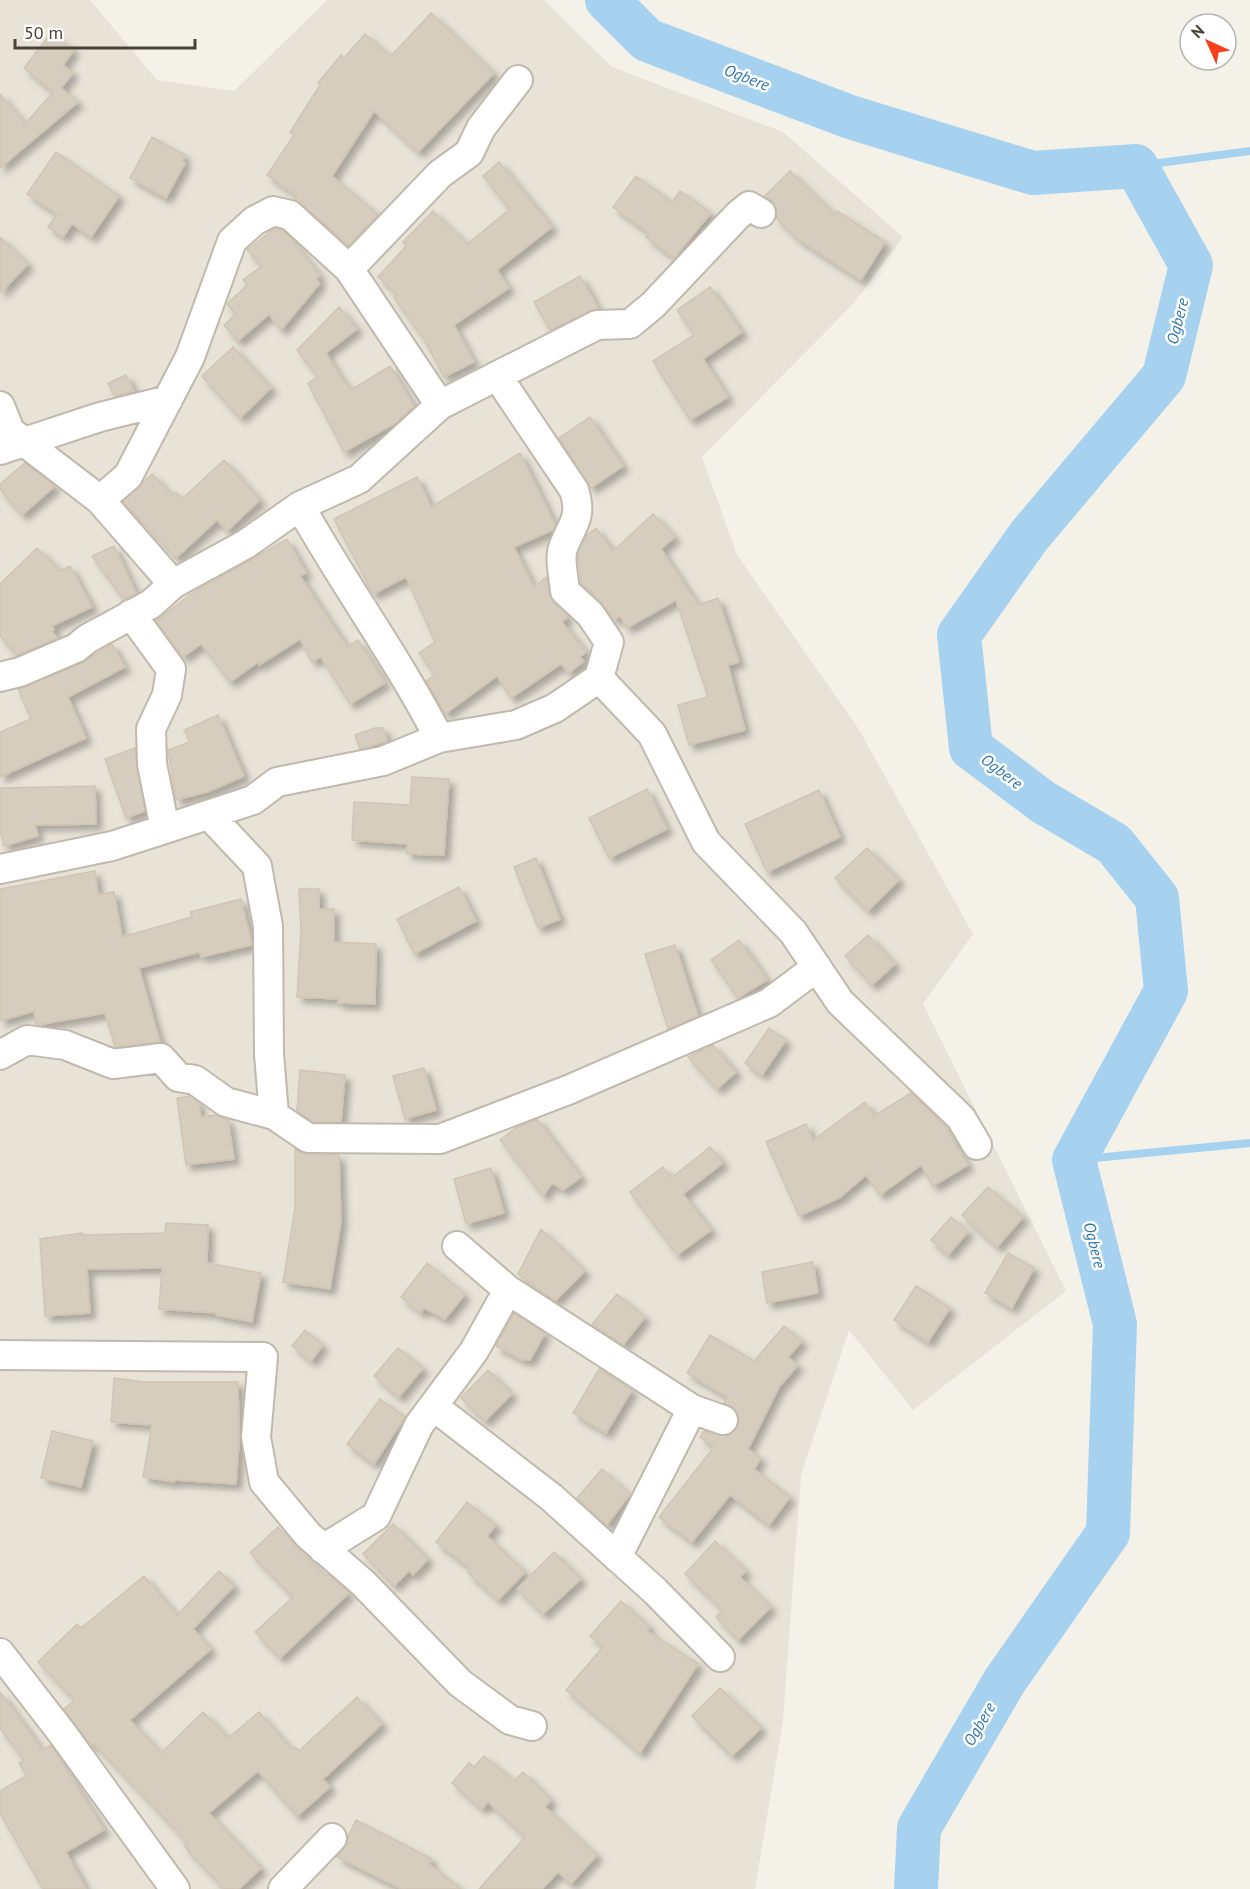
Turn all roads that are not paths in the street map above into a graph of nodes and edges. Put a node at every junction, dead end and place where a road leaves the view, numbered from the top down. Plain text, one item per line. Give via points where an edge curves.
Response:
1 (518, 80) dead end
2 (761, 213) dead end
3 (349, 270) junction
4 (498, 377) junction
5 (168, 400) junction
6 (440, 405) junction
7 (0, 406) edge
8 (11, 446) edge
9 (100, 500) junction
10 (300, 506) junction
11 (173, 584) junction
12 (130, 614) junction
13 (7, 669) edge
14 (599, 678) junction
15 (439, 738) junction
16 (209, 815) junction
17 (165, 829) junction
18 (0, 869) edge
19 (817, 967) junction
20 (0, 1055) edge
21 (274, 1115) junction
22 (977, 1145) dead end
23 (457, 1246) dead end
24 (508, 1290) junction
25 (0, 1356) edge
26 (434, 1406) junction
27 (692, 1409) junction
28 (723, 1419) dead end
29 (324, 1549) junction
30 (617, 1557) junction
31 (0, 1653) edge
32 (720, 1657) dead end
33 (532, 1726) dead end
34 (332, 1838) dead end
35 (174, 1889) edge
36 (283, 1889) edge

1 - 3 street via 481,128 469,153 440,174
2 - 4 street via 749,206 738,215 630,324 597,325
3 - 5 street via 291,215 273,211 254,221 232,241 190,357
3 - 6 street
4 - 6 street
4 - 14 street via 577,498 575,527 562,550 565,591 590,614 609,642
5 - 8 street
5 - 9 street via 128,476
6 - 10 street via 359,479
7 - 8 street via 10,431
8 - 9 street
9 - 11 street
10 - 11 street via 246,544
10 - 15 street via 332,563 408,679
11 - 12 street via 151,604
12 - 13 street via 76,648
12 - 17 street via 171,669 167,695 151,729 152,764
14 - 15 street via 555,708 516,725
14 - 19 street via 652,734 706,842 794,932
15 - 16 street via 383,761 277,782 253,800
16 - 17 street
16 - 21 street via 256,866 260,883 268,926 269,1054
17 - 18 street via 112,846
19 - 21 street via 769,1003 568,1090 440,1138 308,1138
19 - 22 street via 840,1002 961,1118
20 - 21 street via 27,1040 65,1046 113,1064 161,1058 178,1077 195,1080 226,1102
23 - 24 street
24 - 26 street via 474,1351
24 - 27 street
25 - 29 street via 262,1357 256,1437 264,1482
26 - 29 street via 419,1425 376,1516
26 - 30 street via 551,1497
27 - 28 street
27 - 30 street
29 - 33 street via 363,1583 460,1683 510,1720
30 - 32 street
31 - 35 street via 62,1732
34 - 36 street

